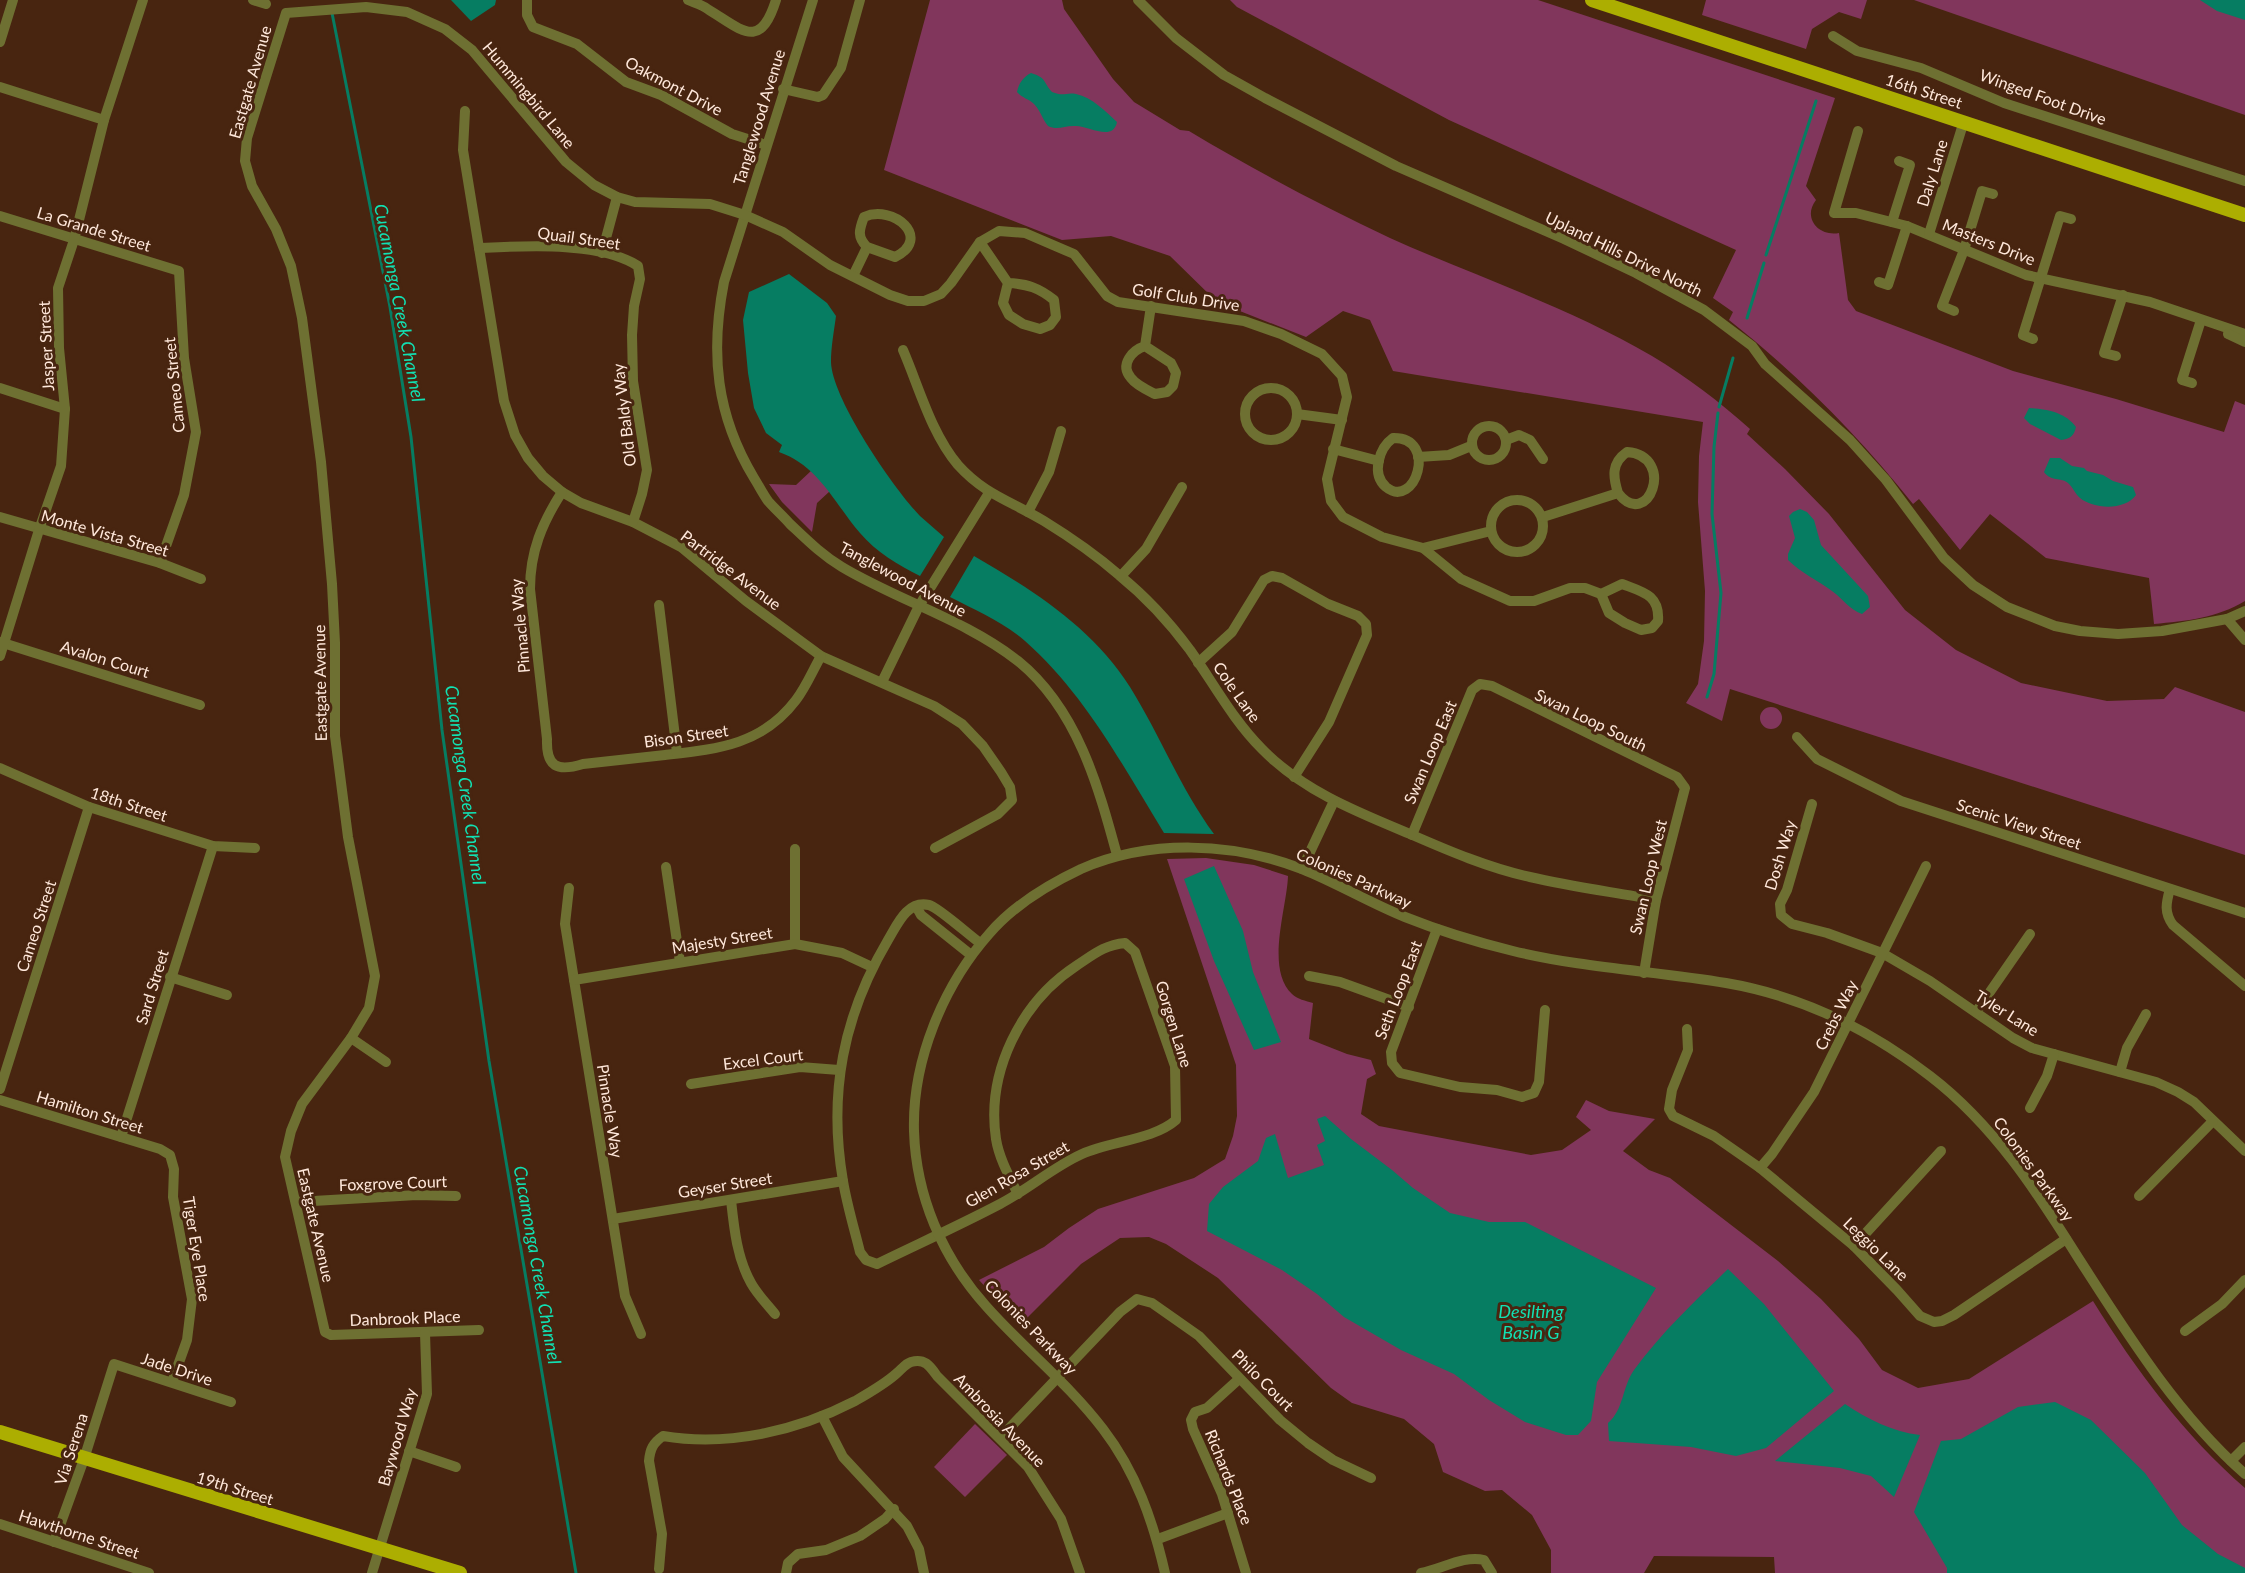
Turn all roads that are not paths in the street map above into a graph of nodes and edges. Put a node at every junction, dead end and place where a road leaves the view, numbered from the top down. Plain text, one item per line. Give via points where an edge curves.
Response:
1 (13, 0) edge
2 (143, 0) edge
3 (253, 0) edge
4 (527, 0) edge
5 (688, 0) edge
6 (776, 0) edge
7 (813, 0) edge
8 (860, 0) edge
9 (1138, 0) edge
10 (1592, 0) edge
11 (266, 4) dead end
12 (286, 13) joint
13 (1833, 36) dead end
14 (0, 42) edge
15 (0, 87) edge
16 (783, 89) junction
17 (465, 111) dead end
18 (104, 120) junction
19 (1964, 121) junction
20 (1858, 131) dead end
21 (766, 145) junction
22 (1899, 161) dead end
23 (2245, 181) edge
24 (1993, 194) dead end
25 (617, 197) junction
26 (745, 215) junction
27 (2245, 215) edge
28 (0, 216) edge
29 (2071, 219) dead end
30 (1892, 222) junction
31 (1907, 226) junction
32 (1929, 234) junction
33 (74, 240) junction
34 (980, 242) junction
35 (867, 247) junction
36 (479, 248) junction
37 (1964, 250) junction
38 (602, 253) junction
39 (638, 266) joint
40 (179, 271) joint
41 (853, 276) junction
42 (2040, 279) junction
43 (1879, 282) dead end
44 (1008, 283) junction
45 (2123, 295) junction
46 (1151, 306) junction
47 (1954, 311) dead end
48 (2201, 320) junction
49 (2245, 333) edge
50 (2033, 339) dead end
51 (2245, 342) edge
52 (1145, 346) junction
53 (903, 350) dead end
54 (2116, 356) dead end
55 (2192, 383) dead end
56 (0, 388) edge
57 (65, 409) junction
58 (1297, 414) junction
59 (1342, 420) junction
60 (1061, 431) dead end
61 (1506, 440) junction
62 (1471, 446) junction
63 (1333, 449) junction
64 (1418, 457) junction
65 (1543, 459) dead end
66 (1379, 461) junction
67 (1182, 487) dead end
68 (562, 492) junction
69 (989, 492) junction
70 (1618, 494) junction
71 (1029, 512) junction
72 (0, 517) edge
73 (1543, 517) junction
74 (633, 522) junction
75 (39, 530) junction
76 (1491, 531) junction
77 (1424, 548) junction
78 (160, 563) junction
79 (1120, 576) junction
80 (201, 579) dead end
81 (1600, 594) junction
82 (658, 605) dead end
83 (919, 606) junction
84 (2245, 611) edge
85 (2228, 619) junction
86 (2245, 640) edge
87 (2, 643) edge
88 (0, 656) edge
89 (821, 656) junction
90 (1198, 663) junction
91 (882, 682) junction
92 (1480, 684) joint
93 (200, 705) dead end
94 (1797, 737) dead end
95 (677, 753) junction
96 (552, 764) joint
97 (0, 768) edge
98 (1294, 777) junction
99 (1685, 788) joint
100 (1334, 801) junction
101 (1812, 804) dead end
102 (89, 807) junction
103 (1412, 835) junction
104 (213, 846) junction
105 (255, 848) dead end
106 (935, 848) dead end
107 (795, 849) dead end
108 (1117, 855) junction
109 (1926, 866) dead end
110 (666, 867) dead end
111 (1302, 869) junction
112 (569, 888) dead end
113 (2170, 889) junction
114 (1656, 900) junction
115 (916, 906) junction
116 (2245, 913) edge
117 (1781, 915) joint
118 (1437, 929) junction
119 (2030, 934) dead end
120 (980, 943) junction
121 (795, 944) junction
122 (1882, 953) junction
123 (970, 956) junction
124 (680, 962) junction
125 (872, 967) junction
126 (1644, 973) junction
127 (1309, 976) dead end
128 (171, 977) junction
129 (574, 980) junction
130 (2245, 986) edge
131 (227, 995) dead end
132 (1409, 1007) junction
133 (1545, 1010) dead end
134 (1976, 1012) junction
135 (2146, 1014) dead end
136 (1849, 1023) junction
137 (1688, 1029) dead end
138 (351, 1038) junction
139 (2054, 1054) junction
140 (386, 1062) dead end
141 (839, 1070) junction
142 (2120, 1072) junction
143 (691, 1084) dead end
144 (0, 1089) edge
145 (0, 1100) edge
146 (2030, 1108) dead end
147 (1176, 1120) joint
148 (2213, 1121) junction
149 (121, 1137) junction
150 (1941, 1151) dead end
151 (2245, 1151) edge
152 (170, 1155) joint
153 (1760, 1168) junction
154 (843, 1181) junction
155 (1018, 1194) junction
156 (456, 1196) dead end
157 (2139, 1196) dead end
158 (731, 1200) junction
159 (296, 1202) junction
160 (613, 1219) junction
161 (937, 1234) junction
162 (2067, 1239) junction
163 (1854, 1246) junction
164 (2245, 1280) edge
165 (775, 1314) dead end
166 (479, 1330) dead end
167 (2185, 1331) dead end
168 (425, 1333) junction
169 (641, 1334) dead end
170 (331, 1335) joint
171 (114, 1364) joint
172 (1057, 1377) junction
173 (1239, 1379) junction
174 (172, 1382) junction
175 (231, 1402) dead end
176 (822, 1416) junction
177 (0, 1432) edge
178 (1000, 1438) junction
179 (2245, 1446) edge
180 (409, 1451) junction
181 (84, 1459) junction
182 (2231, 1461) junction
183 (456, 1467) dead end
184 (2245, 1474) edge
185 (1371, 1478) dead end
186 (894, 1509) junction
187 (1228, 1513) junction
188 (0, 1524) edge
189 (1158, 1539) junction
190 (54, 1542) junction
191 (381, 1548) junction
192 (659, 1569) dead end
193 (149, 1573) edge
194 (372, 1573) edge
195 (460, 1573) edge
196 (786, 1573) edge
197 (924, 1573) edge
198 (1080, 1573) edge
199 (1165, 1573) edge
200 (1246, 1573) edge
201 (1421, 1573) edge
202 (1492, 1573) edge

1 - 14 street
2 - 18 street, Jasper Street
3 - 11 street
4 - 21 street, Oakmont Drive via 534,27 577,44 626,82 661,95 732,134
5 - 6 street via 736,28 750,31 762,28 770,19
7 - 16 street, Tanglewood Avenue
8 - 16 street via 842,68 822,97
9 - 85 street, Upland Hills Drive North via 1176,38 1224,75 1265,98 1396,166 1564,238 1704,310 1752,346 1765,364 1850,440 1886,480 1944,558 1973,585 2007,607 2080,632 2162,631
10 - 19 main road, 16th Street
12 - 25 street, Hummingbird Lane via 366,7 407,12 445,29 472,50 566,162 594,185
12 - 138 street, Eastgate Avenue via 247,138 246,161 252,186 276,228 291,267 302,318 321,462 335,643 335,736 348,837 375,976 369,1008
13 - 23 street, Winged Foot Drive via 1857,51 1921,68 2004,103
15 - 18 street
16 - 21 street, Tanglewood Avenue
17 - 36 street, Partridge Avenue via 463,150
18 - 33 street, Jasper Street
19 - 27 main road, 16th Street
19 - 32 street, Daly Lane
20 - 30 street, Masters Drive via 1834,213 1856,213
21 - 26 street, Tanglewood Avenue
22 - 30 street via 1910,165
24 - 37 street via 1982,191
25 - 26 street, Hummingbird Lane via 635,202 710,204
25 - 38 street
26 - 41 street via 783,232 812,254
26 - 83 street, Tanglewood Avenue via 717,317 717,372 724,411 739,453 768,501 814,548
28 - 33 street, La Grande Street
29 - 42 street via 2060,216
30 - 31 street, Masters Drive
31 - 32 street, Masters Drive
31 - 43 street via 1887,285
32 - 37 street, Masters Drive
33 - 40 street, La Grande Street
33 - 57 street, Jasper Street via 58,288
34 - 41 street via 951,283 940,294 924,301 890,295
34 - 44 street
34 - 46 street, Golf Club Drive via 999,231 1025,233 1074,254 1107,296 1118,302
35 - 35 street via 895,257 904,253 911,235 902,221 873,214 864,217 859,230 860,240
35 - 41 street
36 - 38 street, Quail Street via 543,245
36 - 68 street, Partridge Avenue via 504,401 528,458
37 - 42 street, Masters Drive
37 - 47 street via 1942,306
38 - 39 street, Quail Street
39 - 74 street, Old Baldy Way via 633,381 647,470
40 - 78 street, Cameo Street via 184,358 196,432 184,495
42 - 45 street, Masters Drive
42 - 50 street via 2023,335
44 - 44 street via 1003,303 1009,315 1040,329 1050,325 1056,317 1054,300 1025,284
45 - 48 street, Masters Drive
45 - 54 street via 2104,353
46 - 52 street
46 - 59 street, Golf Club Drive via 1244,321 1322,354 1342,376 1347,397
48 - 49 street, Masters Drive
48 - 51 street, Masters Drive
48 - 55 street via 2182,380
52 - 52 street via 1134,350 1126,368 1131,378 1155,394 1167,392 1176,373 1171,363
53 - 69 street, Cole Lane via 940,438 956,463
56 - 57 street
57 - 75 street, Jasper Street via 61,466
58 - 58 street via 1292,398 1268,387 1252,395 1244,411 1248,428 1269,440 1292,430
58 - 59 street
59 - 63 street, Golf Club Drive
60 - 71 street via 1050,472
61 - 62 street via 1504,452 1494,459 1482,459
61 - 62 street via 1497,427 1486,426 1473,435
61 - 65 street via 1519,435 1530,440
62 - 64 street via 1449,455
63 - 66 street
63 - 77 street, Golf Club Drive via 1327,479 1330,501 1343,517 1382,537
64 - 66 street via 1412,444 1394,438 1383,448
64 - 66 street via 1416,479 1404,491 1393,491 1381,480
67 - 79 street via 1146,549
68 - 74 street, Partridge Avenue
68 - 96 street, Pinnacle Way via 541,528 530,572 546,754
69 - 71 street, Cole Lane
69 - 83 street
70 - 70 street via 1640,504 1653,492 1654,475 1649,464 1635,453 1627,452 1616,463 1614,480
70 - 73 street
71 - 79 street, Cole Lane
72 - 75 street, Monte Vista Street
73 - 76 street via 1532,504 1506,502 1494,514
73 - 76 street via 1539,542 1525,552 1507,551
74 - 89 street, Partridge Avenue via 681,547
75 - 78 street, Monte Vista Street
75 - 87 street, Jasper Street
76 - 77 street
77 - 81 street via 1461,579 1510,601 1534,601 1570,588
78 - 80 street, Monte Vista Street
79 - 90 street, Cole Lane via 1175,632
81 - 81 street via 1608,613 1625,623 1641,630 1652,628 1658,621 1655,600 1642,592 1622,584
82 - 95 street
83 - 91 street
83 - 108 street, Tanglewood Avenue via 1018,661 1050,693 1081,744 1103,802
84 - 85 street, Upland Hills Drive North
85 - 86 street
87 - 88 street, Jasper Street
87 - 93 street, Avalon Court
89 - 91 street, Partridge Avenue
89 - 95 street, Bison Street via 796,699 758,734 736,744
90 - 98 street, Cole Lane via 1244,730
90 - 98 street via 1232,632 1264,580 1272,576 1358,616 1366,624 1367,635 1329,722
91 - 106 street, Partridge Avenue via 934,705 962,724 983,746 1010,787 1011,800 998,814
92 - 99 street, Swan Loop South via 1492,686 1677,777
92 - 103 street, Swan Loop East via 1472,690
94 - 113 street, Scenic View Street via 1817,759 1901,801
95 - 96 street, Bison Street via 569,768
97 - 102 street, 18th Street
98 - 100 street, Cole Lane
99 - 114 street, Swan Loop West
100 - 103 street, Cole Lane
100 - 111 street
101 - 117 street, Dosh Way via 1780,904
102 - 104 street, 18th Street
102 - 144 street, Cameo Street
103 - 114 street, Cole Lane via 1527,877
104 - 105 street, 18th Street
104 - 128 street, Sard Street
107 - 121 street
108 - 111 street, Colonies Parkway via 1209,848
108 - 120 street, Colonies Parkway via 1038,892 1000,920
109 - 122 street, Crebs Way
110 - 124 street
111 - 118 street, Colonies Parkway
112 - 129 street, Pinnacle Way via 565,924
113 - 116 street, Scenic View Street
113 - 130 street via 2166,907 2173,925
114 - 126 street, Swan Loop West
115 - 120 street via 931,905
115 - 123 street via 921,915
115 - 125 street via 903,913
117 - 122 street, Tyler Lane via 1792,924
118 - 126 street, Colonies Parkway via 1536,956
118 - 132 street, Seth Loop East
119 - 134 street
120 - 123 street, Colonies Parkway
121 - 124 street, Majesty Street
121 - 125 street, Majesty Street via 842,953
122 - 134 street, Tyler Lane
122 - 136 street, Crebs Way
123 - 161 street, Colonies Parkway via 934,1025 916,1096 917,1163 924,1199
124 - 129 street, Majesty Street
125 - 141 street via 855,1008
126 - 136 street, Colonies Parkway via 1740,986 1797,1001
127 - 132 street via 1340,982
128 - 131 street
128 - 149 street, Sard Street
129 - 160 street, Pinnacle Way
132 - 133 street, Seth Loop East via 1391,1052 1392,1063 1400,1073 1522,1097 1534,1093 1539,1082
134 - 139 street, Tyler Lane via 2013,1038
135 - 142 street via 2127,1048
136 - 153 street, Crebs Way via 1814,1092
136 - 162 street, Colonies Parkway via 1888,1044 1967,1107 2000,1143
137 - 153 street, Leggio Lane via 1688,1050 1671,1090 1669,1109 1673,1116 1714,1136
138 - 140 street
138 - 159 street, Eastgate Avenue via 302,1104 291,1131 285,1157
139 - 142 street, Tyler Lane
139 - 146 street
141 - 143 street, Excel Court via 800,1066
141 - 154 street via 837,1122
142 - 148 street, Tyler Lane via 2178,1092
145 - 149 street, Hamilton Street
147 - 155 street, Glen Rosa Street via 1166,1129 1080,1155
147 - 155 street, Gorgen Lane via 1175,1066 1135,952 1125,943 1109,944 1050,986 1026,1014 1010,1044 998,1078 994,1109 996,1139
148 - 151 street, Tyler Lane
148 - 157 street
149 - 152 street, Hamilton Street
150 - 163 street
152 - 174 street, Tiger Eye Place via 173,1197 192,1299 187,1340
153 - 163 street, Leggio Lane
154 - 158 street, Geyser Street
154 - 161 street, Glen Rosa Street via 860,1252 866,1260 877,1264
155 - 161 street, Glen Rosa Street
156 - 159 street, Foxgrove Court
158 - 160 street, Geyser Street
158 - 165 street via 746,1274
159 - 170 street, Eastgate Avenue via 322,1322
160 - 169 street, Pinnacle Way via 625,1296
161 - 172 street, Colonies Parkway via 982,1302
162 - 163 street, Leggio Lane via 1954,1315 1934,1322 1920,1316
162 - 182 street, Colonies Parkway via 2145,1361
164 - 167 street via 2222,1304
166 - 168 street, Danbrook Place
168 - 170 street, Danbrook Place
168 - 180 street, Baywood Way via 427,1394
171 - 174 street, Jade Drive
171 - 181 street, Via Serena
172 - 173 street, Philo Court via 1137,1299 1152,1303 1198,1336
172 - 178 street
172 - 189 street, Colonies Parkway via 1106,1432 1129,1468
173 - 185 street, Philo Court via 1308,1443
173 - 187 street, Richards Place via 1207,1408 1195,1412 1191,1420
174 - 175 street, Jade Drive
176 - 178 street, Ambrosia Avenue via 855,1401 908,1363 920,1360 929,1364
176 - 186 street via 843,1456
176 - 192 street via 736,1438 688,1440 663,1436 656,1441 649,1461 662,1534
177 - 181 main road, 19th Street
178 - 198 street, Ambrosia Avenue via 1046,1492 1061,1519
179 - 182 street
180 - 183 street
180 - 191 street, Baywood Way
181 - 190 street, Via Serena
181 - 191 main road, 19th Street
182 - 184 street, Colonies Parkway
186 - 196 street via 875,1526 842,1545 798,1554 788,1563
186 - 197 street via 919,1549
187 - 189 street
187 - 200 street, Richards Place
188 - 190 street, Hawthorne Street
189 - 199 street, Colonies Parkway
190 - 193 street, Hawthorne Street
191 - 194 street, Baywood Way
191 - 195 main road, 19th Street
201 - 202 street via 1474,1558 1484,1560

